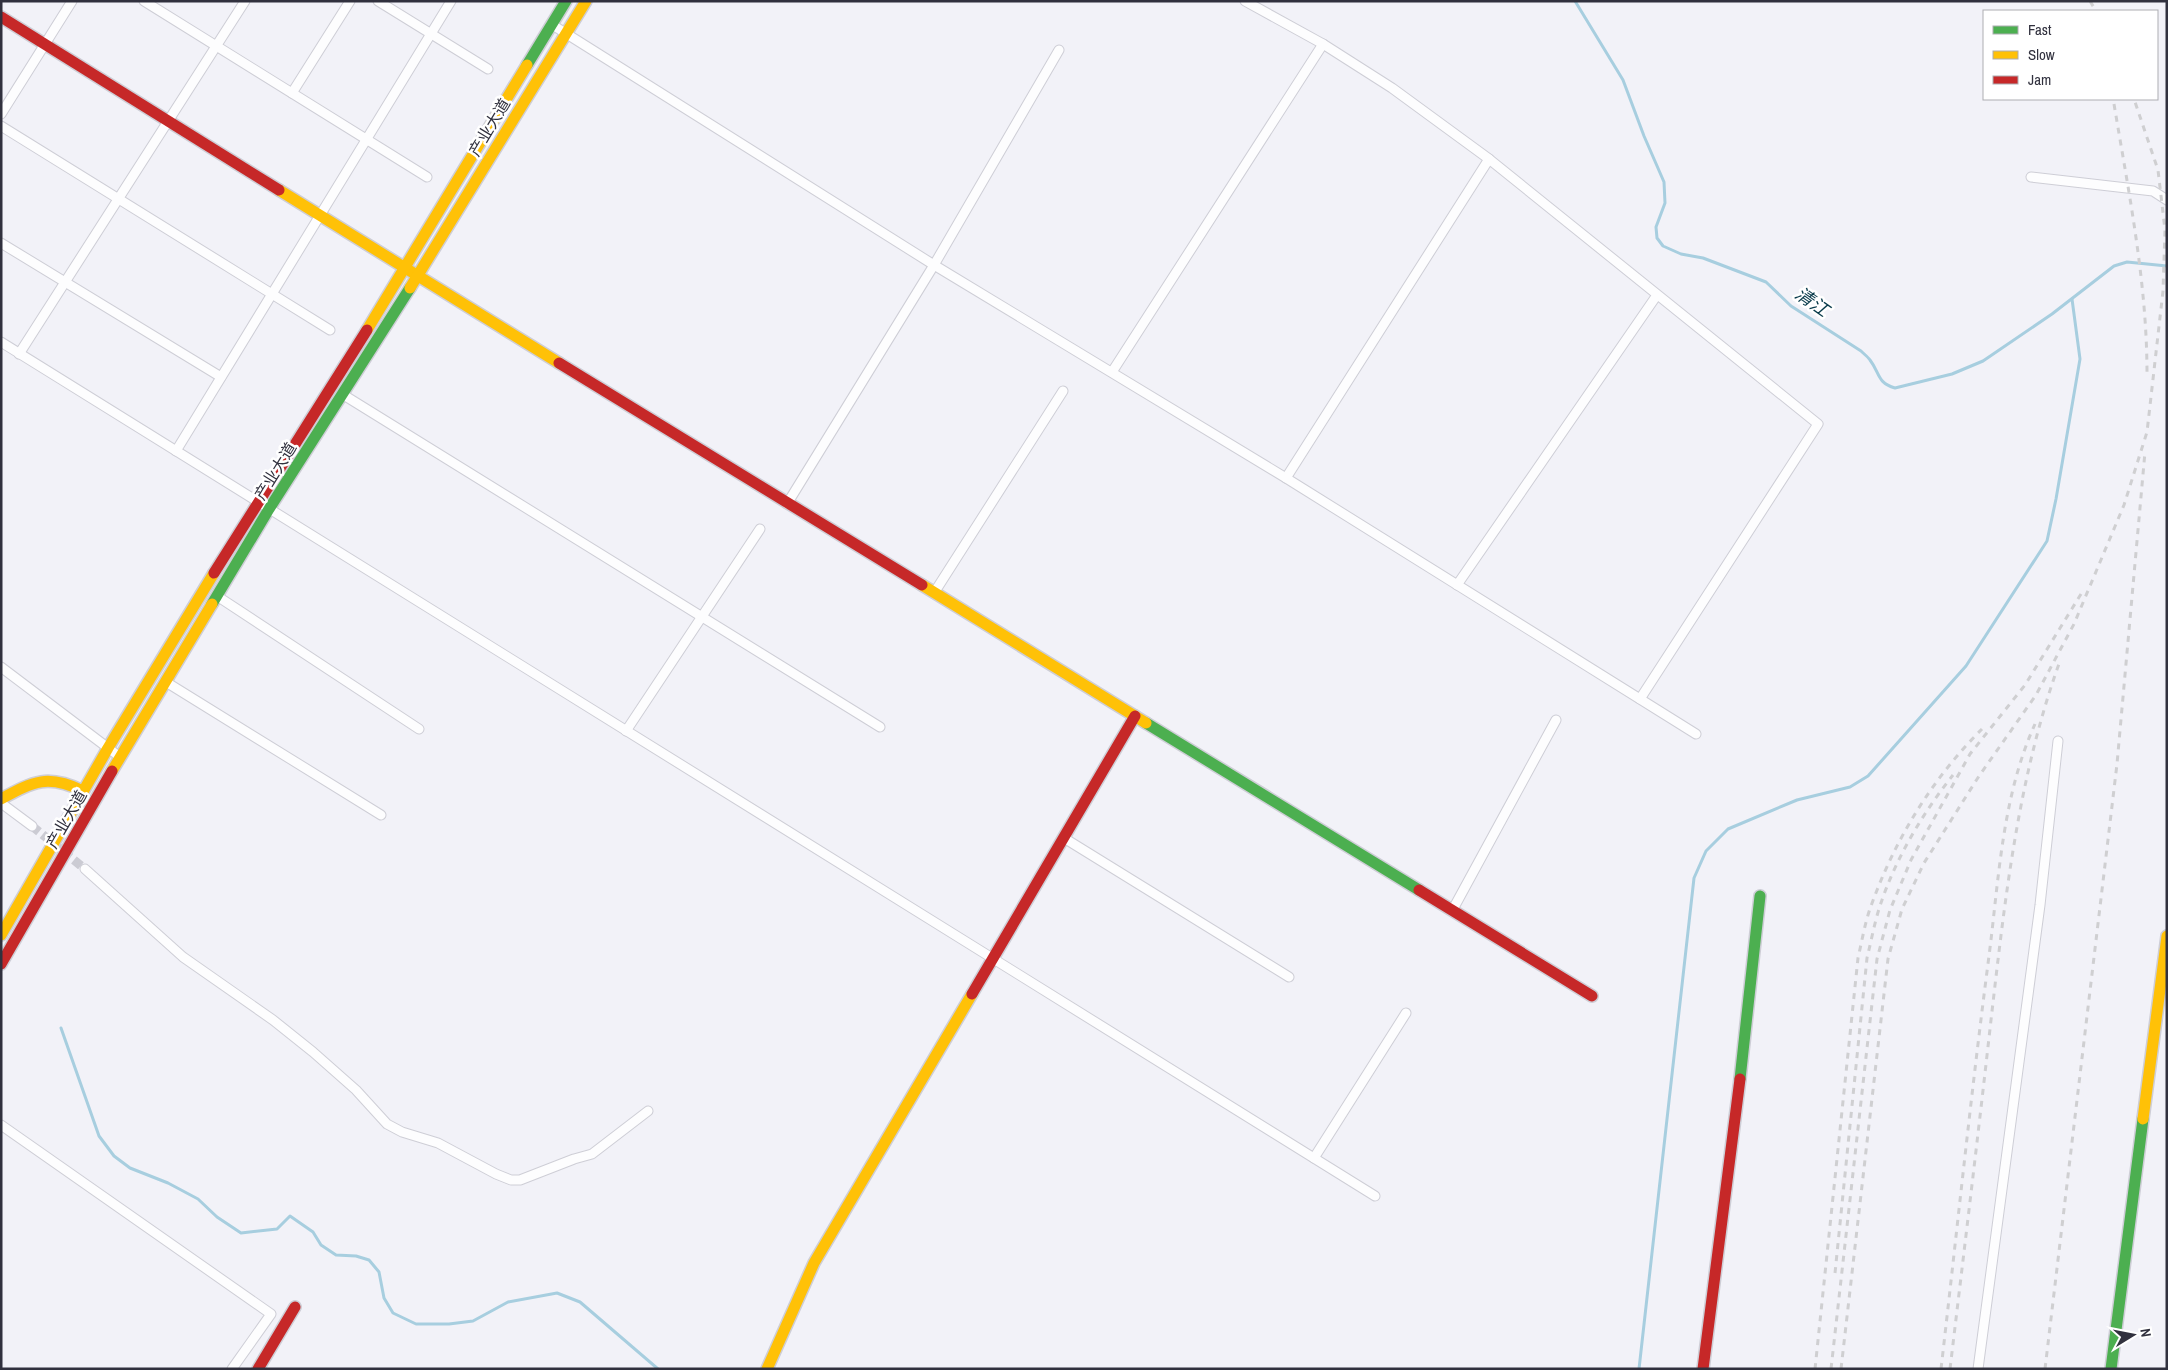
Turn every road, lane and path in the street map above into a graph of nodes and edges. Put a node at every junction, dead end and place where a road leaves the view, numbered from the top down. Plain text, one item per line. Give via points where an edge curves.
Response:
1 (72, 1) edge
2 (144, 1) edge
3 (244, 1) edge
4 (350, 1) edge
5 (378, 1) edge
6 (451, 1) edge
7 (566, 1) edge
8 (586, 1) edge
9 (1245, 1) edge
10 (1, 17) edge
11 (552, 24) junction
12 (566, 32) junction
13 (431, 34) junction
14 (45, 44) junction
15 (1323, 44) junction
16 (216, 46) junction
17 (1059, 50) dead end
18 (488, 70) dead end
19 (292, 93) junction
20 (1, 114) edge
21 (168, 121) junction
22 (1, 126) edge
23 (366, 139) junction
24 (1489, 160) junction
25 (427, 177) dead end
26 (2031, 177) dead end
27 (118, 199) junction
28 (2167, 200) edge
29 (320, 216) junction
30 (1, 243) edge
31 (934, 264) junction
32 (405, 269) junction
33 (417, 276) junction
34 (65, 282) junction
35 (272, 294) junction
36 (1657, 295) junction
37 (330, 330) dead end
38 (1, 342) edge
39 (19, 354) junction
40 (1112, 372) junction
41 (221, 378) junction
42 (1063, 391) dead end
43 (342, 394) junction
44 (176, 451) junction
45 (1286, 478) junction
46 (258, 502) junction
47 (787, 504) junction
48 (270, 509) junction
49 (760, 529) dead end
50 (1457, 584) junction
51 (934, 593) junction
52 (217, 596) junction
53 (702, 617) junction
54 (1, 667) edge
55 (166, 682) junction
56 (1640, 698) junction
57 (1135, 716) junction
58 (1556, 720) dead end
59 (880, 727) dead end
60 (420, 729) dead end
61 (626, 730) junction
62 (1696, 734) dead end
63 (2058, 741) dead end
64 (108, 748) junction
65 (120, 757) junction
66 (84, 792) junction
67 (1, 801) edge
68 (381, 815) dead end
69 (32, 826) tunnel mouth
70 (1064, 838) junction
71 (86, 869) tunnel mouth
72 (1760, 896) dead end
73 (1452, 911) junction
74 (1, 935) edge
75 (2167, 936) edge
76 (993, 958) junction
77 (1, 964) edge
78 (1289, 977) dead end
79 (1592, 996) dead end
80 (1406, 1013) dead end
81 (648, 1111) dead end
82 (1, 1125) edge
83 (1314, 1158) junction
84 (1375, 1196) dead end
85 (295, 1307) dead end
86 (232, 1369) edge
87 (258, 1369) edge
88 (766, 1369) edge
89 (1703, 1369) edge
90 (1978, 1369) edge
91 (2111, 1369) edge

1 - 14 street
2 - 16 street
3 - 16 street
4 - 19 street
5 - 13 street
6 - 13 street
7 - 11 street, 产业大道
8 - 12 street, 产业大道
9 - 15 street
10 - 14 street
11 - 12 street
11 - 32 street, 产业大道
12 - 31 street
12 - 33 street, 产业大道
13 - 18 street
13 - 23 street
14 - 20 street
14 - 21 street
15 - 24 street via 1392,88
15 - 40 street
16 - 19 street
16 - 21 street
17 - 31 street
19 - 23 street
21 - 27 street
21 - 29 street
22 - 27 street
23 - 25 street
23 - 29 street
24 - 36 street
24 - 45 street
26 - 28 street via 2153,191
27 - 34 street
27 - 35 street
29 - 32 street
29 - 35 street
30 - 34 street
31 - 40 street
31 - 47 street
32 - 33 street
32 - 46 street, 产业大道
33 - 43 street, 产业大道
33 - 47 street
34 - 39 street
34 - 41 street
35 - 37 street
35 - 41 street
36 - 50 street
36 - 56 street via 1818,424
38 - 39 street
39 - 44 street
40 - 45 street
41 - 44 street
42 - 51 street
43 - 48 street, 产业大道
43 - 53 street
44 - 46 street
45 - 50 street
46 - 48 street
46 - 64 street, 产业大道
47 - 51 street
48 - 52 street, 产业大道
48 - 61 street
49 - 53 street
50 - 56 street
51 - 57 street
52 - 55 street, 产业大道
52 - 60 street
53 - 59 street
53 - 61 street
54 - 64 street
55 - 65 street, 产业大道
55 - 68 street
56 - 62 street
57 - 70 street
57 - 73 street
58 - 73 street
61 - 76 street
63 - 90 street via 2040,905
64 - 65 street
64 - 66 street, 产业大道
65 - 77 street, 产业大道
66 - 67 street via 64,781 49,779 34,782
66 - 74 street, 产业大道
67 - 69 street
70 - 76 street
70 - 78 street
71 - 81 street via 184,957 313,1052 356,1090 387,1124 438,1143 496,1174 520,1180 592,1154
72 - 89 street via 1734,1141
73 - 79 street
75 - 91 street
76 - 83 street
76 - 88 street via 814,1263
80 - 83 street
82 - 86 street via 271,1314
83 - 84 street
85 - 87 street

